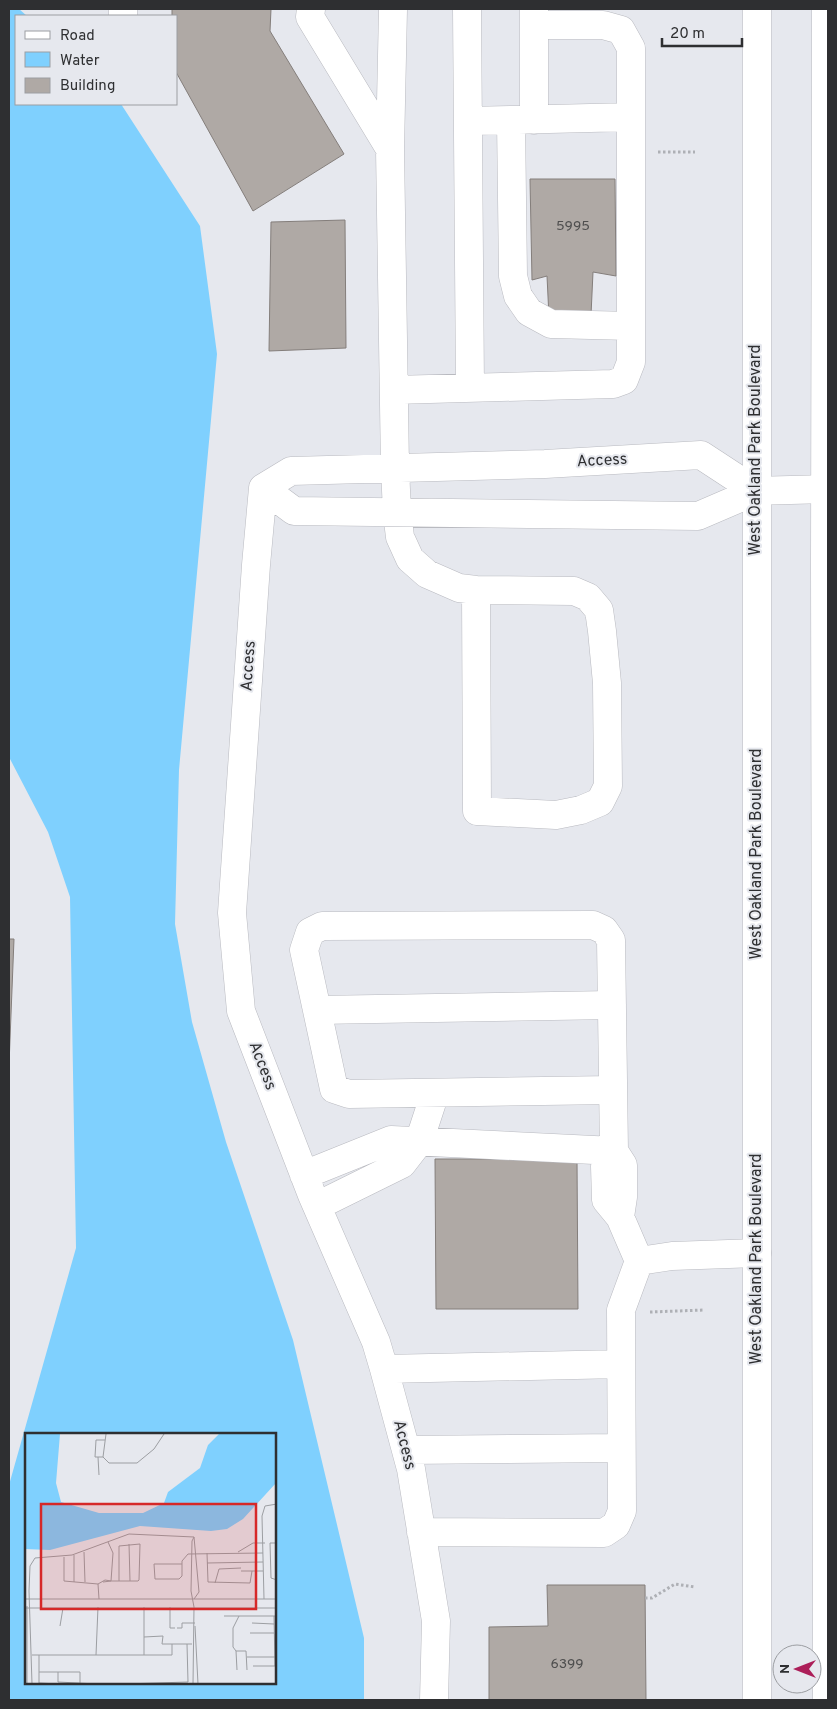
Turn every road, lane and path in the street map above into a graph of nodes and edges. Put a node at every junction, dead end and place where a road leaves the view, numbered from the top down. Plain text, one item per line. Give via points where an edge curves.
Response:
1 (310, 9) edge
2 (394, 9) edge
3 (467, 9) edge
4 (757, 9) edge
5 (826, 9) edge
6 (534, 17) edge
7 (631, 117) junction
8 (522, 120) junction
9 (468, 121) junction
10 (390, 149) junction
11 (655, 152) dead end
12 (695, 152) dead end
13 (827, 248) edge
14 (631, 326) junction
15 (470, 388) junction
16 (394, 390) junction
17 (395, 468) junction
18 (263, 488) junction
19 (827, 489) edge
20 (756, 491) junction
21 (397, 512) junction
22 (476, 590) junction
23 (827, 684) edge
24 (827, 895) edge
25 (612, 1005) junction
26 (317, 1010) junction
27 (614, 1090) junction
28 (435, 1093) junction
29 (419, 1142) junction
30 (614, 1151) junction
31 (304, 1175) junction
32 (317, 1206) junction
33 (757, 1253) junction
34 (639, 1261) junction
35 (827, 1261) edge
36 (704, 1310) dead end
37 (646, 1312) dead end
38 (622, 1364) junction
39 (384, 1369) junction
40 (622, 1448) junction
41 (406, 1450) junction
42 (421, 1532) junction
43 (828, 1537) edge
44 (695, 1587) dead end
45 (646, 1598) dead end
46 (434, 1700) edge
47 (757, 1700) edge
48 (827, 1700) edge

1 - 10 main road via 310,17
2 - 10 main road
3 - 9 main road
4 - 20 main road, West Oakland Park Boulevard
5 - 13 main road
6 - 7 main road via 622,30 631,48
6 - 8 main road
7 - 8 main road
7 - 14 main road
8 - 9 main road
8 - 14 main road via 513,276 518,296 529,312 551,324
9 - 15 main road
10 - 16 main road
11 - 12 path
13 - 19 main road
14 - 15 main road via 631,362 624,380 613,384
15 - 16 main road
16 - 17 main road
17 - 18 main road, Access via 291,470
17 - 20 main road, Access via 701,455
17 - 21 main road
18 - 21 main road via 294,511
18 - 31 main road, Access via 232,913 241,1011
19 - 20 main road
19 - 23 main road
20 - 21 main road via 698,516
20 - 33 main road, West Oakland Park Boulevard
21 - 22 main road via 400,538 410,559 427,574 459,588
22 - 22 main road via 574,591 588,597 599,610 607,683 608,776 608,786 600,802 581,810 556,814 477,811
23 - 24 main road
24 - 35 main road
25 - 26 main road
25 - 26 main road via 611,940 604,930 593,925 322,926 310,932 304,950
25 - 27 main road
26 - 28 main road via 334,1089 349,1094
27 - 28 main road
27 - 30 main road
28 - 29 main road
29 - 30 main road
29 - 31 main road via 391,1140
29 - 32 main road via 402,1164
30 - 34 main road via 605,1166 606,1200 620,1217
31 - 32 main road, Access
32 - 39 main road, Access via 376,1342
33 - 34 main road via 672,1256
33 - 47 main road, West Oakland Park Boulevard
34 - 38 main road via 622,1310
35 - 43 main road
36 - 37 path
38 - 39 main road
38 - 40 main road
39 - 41 main road, Access
40 - 41 main road
40 - 42 main road via 622,1511 616,1526 604,1533
41 - 42 main road, Access
42 - 46 main road, Access via 436,1621
43 - 48 main road
44 - 45 path via 675,1584 652,1598

